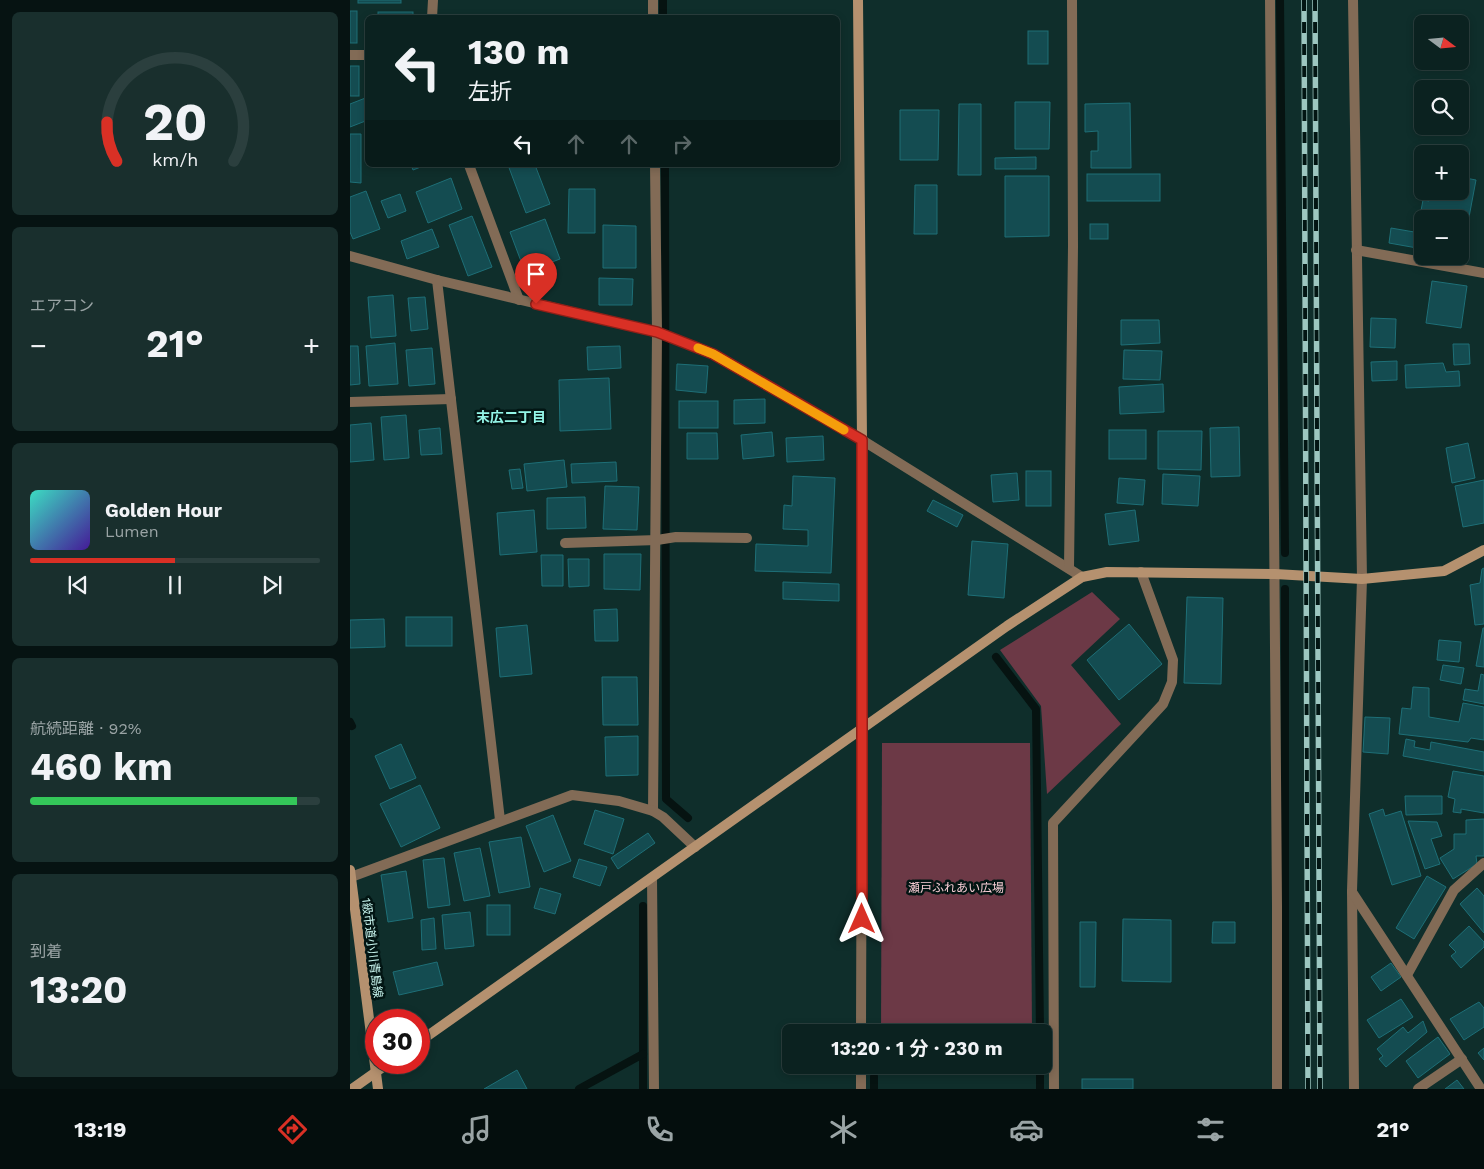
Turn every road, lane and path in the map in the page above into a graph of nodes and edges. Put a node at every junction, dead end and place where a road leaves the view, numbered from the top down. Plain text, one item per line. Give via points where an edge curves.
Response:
1 (433, 0) edge
2 (653, 0) edge
3 (858, 0) edge
4 (1072, 0) edge
5 (1270, 0) edge
6 (1353, 0) edge
7 (432, 15) edge
8 (653, 15) edge
9 (350, 55) edge
10 (365, 55) edge
11 (470, 167) edge
12 (655, 167) edge
13 (1356, 250) junction
14 (350, 256) edge
15 (1484, 273) edge
16 (437, 280) junction
17 (519, 300) junction
18 (657, 332) junction
19 (451, 399) junction
20 (350, 402) edge
21 (862, 440) junction
22 (747, 538) dead end
23 (656, 540) junction
24 (565, 543) dead end
25 (1484, 550) edge
26 (1069, 568) junction
27 (1141, 572) junction
28 (1275, 574) junction
29 (1082, 577) junction
30 (1362, 579) junction
31 (862, 729) junction
32 (653, 811) junction
33 (500, 820) junction
34 (695, 847) junction
35 (1484, 863) edge
36 (652, 878) junction
37 (351, 881) edge
38 (1352, 891) junction
39 (1407, 975) junction
40 (368, 1009) edge
41 (861, 1024) edge
42 (430, 1034) edge
43 (1462, 1059) junction
44 (373, 1074) edge
45 (376, 1074) edge
46 (861, 1074) edge
47 (352, 1089) edge
48 (378, 1089) edge
49 (654, 1089) edge
50 (861, 1089) edge
51 (1054, 1089) edge
52 (1277, 1089) edge
53 (1354, 1089) edge
54 (1418, 1089) edge
55 (1482, 1089) edge

1 - 7 street
2 - 8 street
3 - 21 street
4 - 26 street
5 - 28 street
6 - 13 street
9 - 10 street
11 - 17 street
12 - 18 street
13 - 15 street
13 - 30 street
14 - 16 street
16 - 17 street
16 - 19 street
17 - 18 street
18 - 21 street via 713,354
18 - 23 street
19 - 20 street
19 - 33 street
21 - 26 street
21 - 31 street
22 - 23 street via 676,537
23 - 24 street
23 - 32 street
25 - 30 street via 1444,571
26 - 29 street
27 - 28 street
27 - 29 street via 1107,572
27 - 51 street via 1173,660 1172,682 1163,704 1053,824
28 - 30 street
28 - 52 street
29 - 31 street
30 - 38 street
31 - 34 street
31 - 41 street
32 - 33 street via 619,801 572,795
32 - 34 street
33 - 37 street
34 - 36 street
35 - 39 street via 1454,890
36 - 42 street
36 - 49 street
37 - 40 street, 1級市道小川青島線
38 - 39 street
38 - 53 street
39 - 43 street
43 - 54 street
43 - 55 street
44 - 47 street
45 - 48 street, 1級市道小川青島線
46 - 50 street

